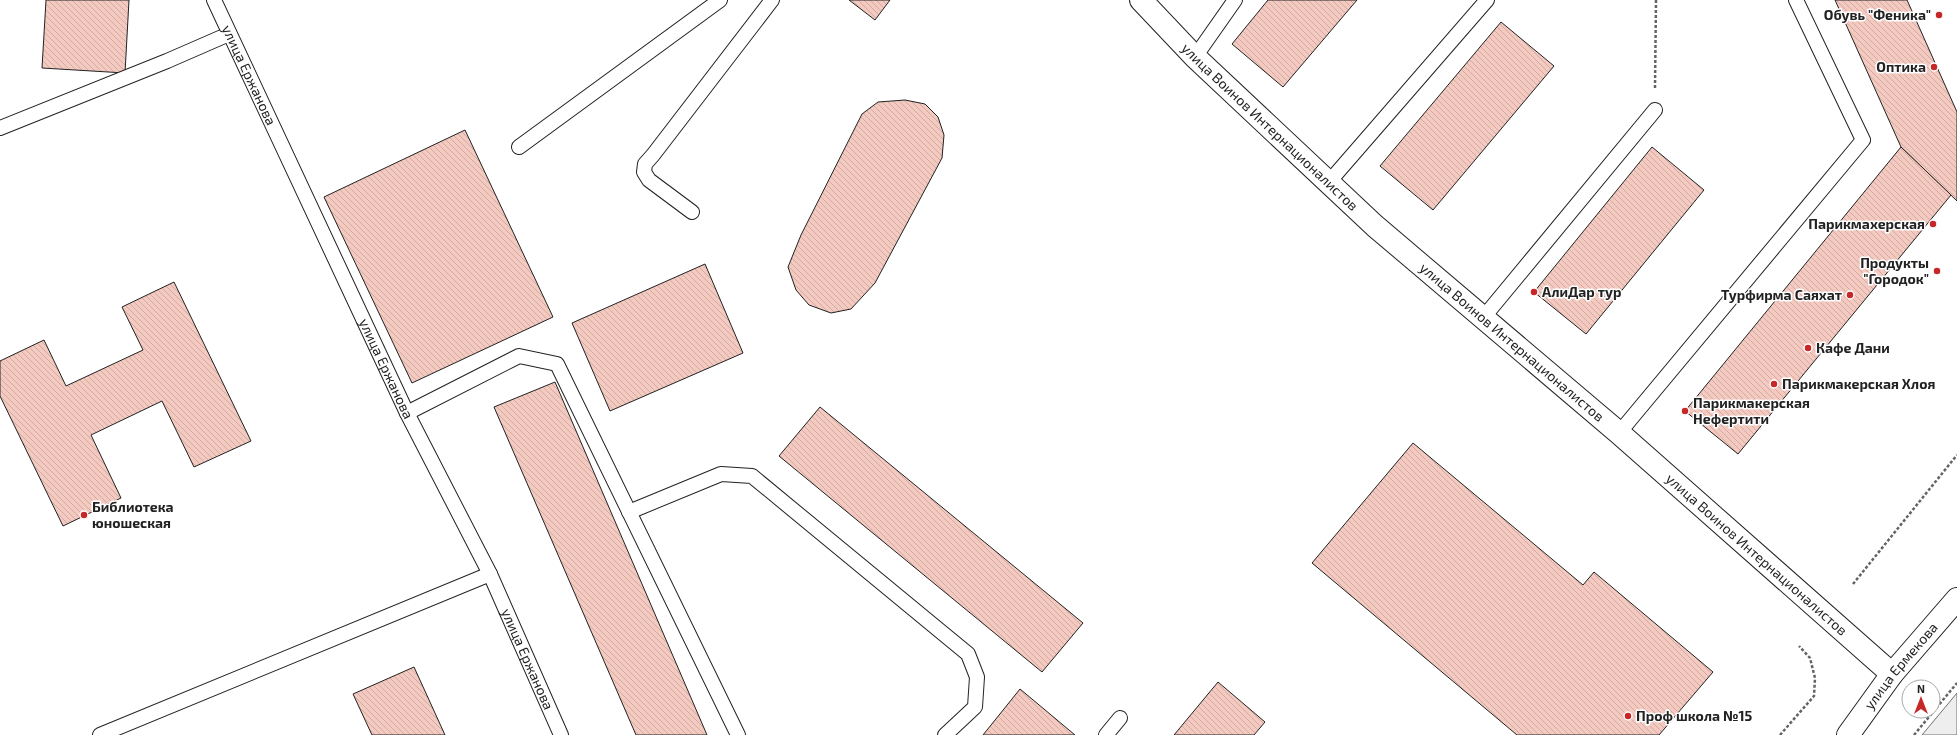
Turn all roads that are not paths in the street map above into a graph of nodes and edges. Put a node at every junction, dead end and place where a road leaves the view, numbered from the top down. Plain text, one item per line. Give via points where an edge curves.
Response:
1 (214, 0) edge
2 (720, 0) edge
3 (772, 0) edge
4 (1141, 0) edge
5 (1235, 0) edge
6 (1487, 0) edge
7 (1796, 0) edge
8 (229, 34) junction
9 (1195, 57) junction
10 (1655, 110) road end
11 (0, 128) edge
12 (519, 147) dead end
13 (1329, 182) junction
14 (692, 212) dead end
15 (1483, 318) junction
16 (407, 413) junction
17 (1619, 433) junction
18 (629, 512) junction
19 (490, 574) junction
20 (1957, 599) edge
21 (1892, 674) junction
22 (1120, 718) dead end
23 (100, 735) edge
24 (562, 735) edge
25 (738, 735) edge
26 (945, 735) edge
27 (1106, 735) edge
28 (1848, 735) edge

1 - 8 lane, улица Ержанова
2 - 12 lane
3 - 14 lane via 644,164 644,172 649,180
4 - 9 main road, улица Воинов Интернационалистов
5 - 9 lane
6 - 13 lane
7 - 17 lane via 1863,140
8 - 11 lane via 167,62
8 - 16 lane, улица Ержанова
9 - 13 main road, улица Воинов Интернационалистов
10 - 15 lane
13 - 15 main road, улица Воинов Интернационалистов via 1375,226
15 - 17 main road, улица Воинов Интернационалистов
16 - 18 lane via 519,356 557,364
16 - 19 lane, улица Ержанова
17 - 21 main road, улица Воинов Интернационалистов
18 - 25 lane
18 - 26 lane via 721,474 752,476 968,654 977,677 975,707
19 - 23 lane
19 - 24 lane, улица Ержанова
20 - 21 main road, улица Ермекова
21 - 28 main road, улица Ермекова
22 - 27 lane

